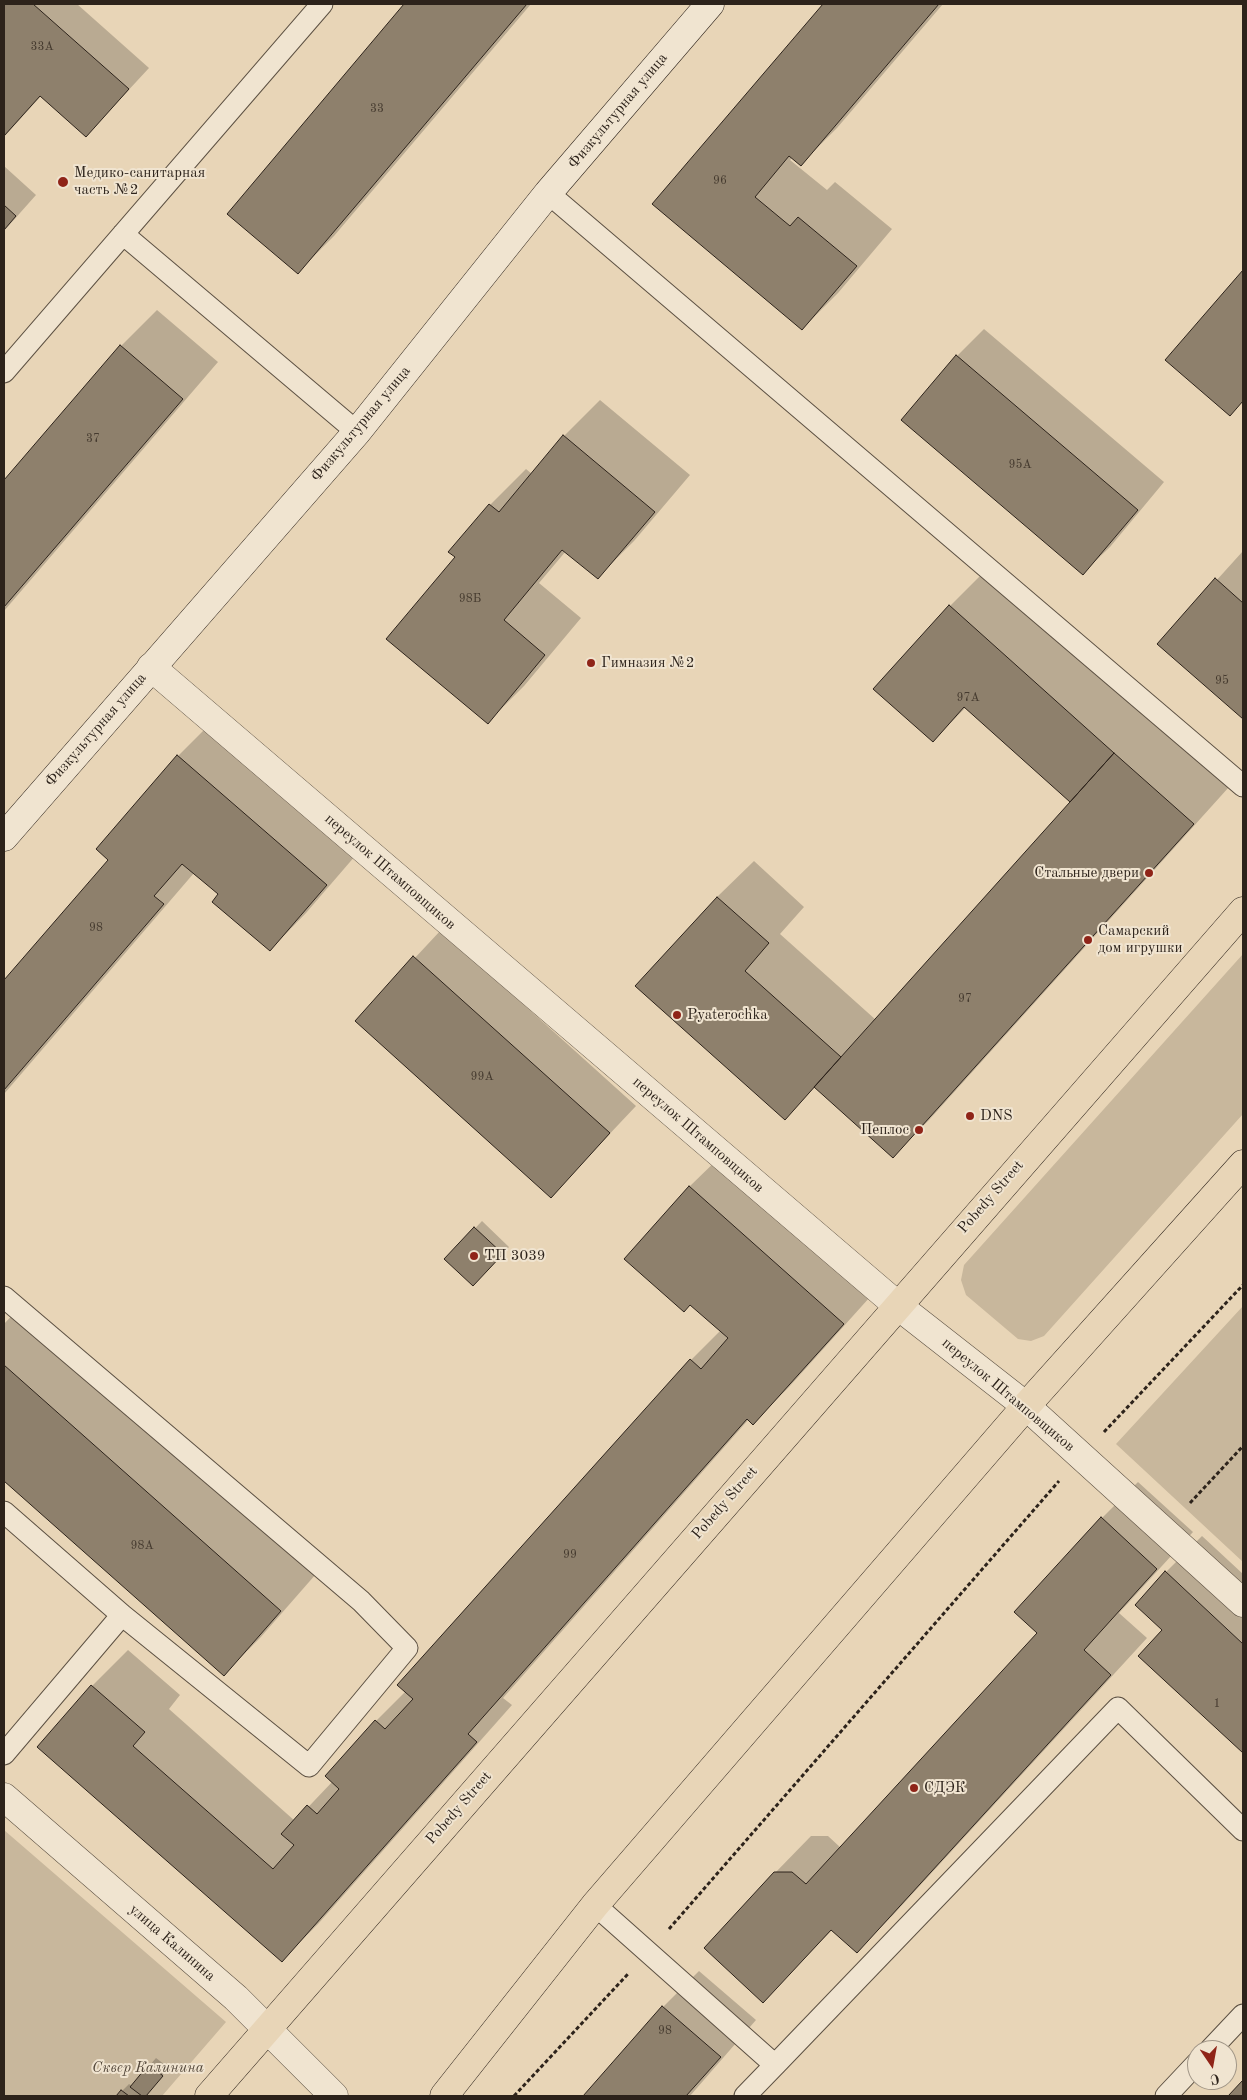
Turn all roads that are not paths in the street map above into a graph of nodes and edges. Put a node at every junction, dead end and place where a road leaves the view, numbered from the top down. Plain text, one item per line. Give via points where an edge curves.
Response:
1 (322, 4) edge
2 (710, 4) edge
3 (548, 193) junction
4 (123, 234) junction
5 (4, 372) edge
6 (357, 432) junction
7 (152, 667) junction
8 (1243, 786) edge
9 (4, 837) edge
10 (1243, 911) edge
11 (1243, 1164) edge
12 (4, 1297) edge
13 (897, 1305) junction
14 (1026, 1406) junction
15 (4, 1512) edge
16 (1243, 1603) edge
17 (122, 1615) junction
18 (4, 1754) edge
19 (4, 1797) edge
20 (1243, 1830) edge
21 (595, 1905) junction
22 (1243, 2015) edge
23 (266, 2030) junction
24 (1219, 2040) edge
25 (775, 2064) junction
26 (1187, 2074) edge
27 (209, 2096) edge
28 (334, 2096) edge
29 (444, 2096) edge
30 (745, 2096) edge
31 (1166, 2096) edge

1 - 4 lane
2 - 3 street, Физкультурная улица
3 - 6 street, Физкультурная улица
3 - 8 lane
4 - 5 lane
4 - 6 lane
6 - 7 street, Физкультурная улица
7 - 9 street, Физкультурная улица
7 - 13 street, переулок Штамповщиков
10 - 13 main road, Pobedy Street
11 - 14 main road
12 - 17 lane via 361,1601 407,1648 308,1766
13 - 14 street, переулок Штамповщиков
13 - 23 main road, Pobedy Street
14 - 16 street, переулок Штамповщиков
14 - 21 main road
15 - 17 lane
17 - 18 lane
19 - 23 street, улица Калинина via 236,1998
20 - 25 lane via 1118,1708
21 - 25 lane
21 - 29 main road
22 - 24 lane
23 - 27 main road, Pobedy Street
23 - 28 street, улица Калинина
25 - 30 lane
26 - 31 lane

